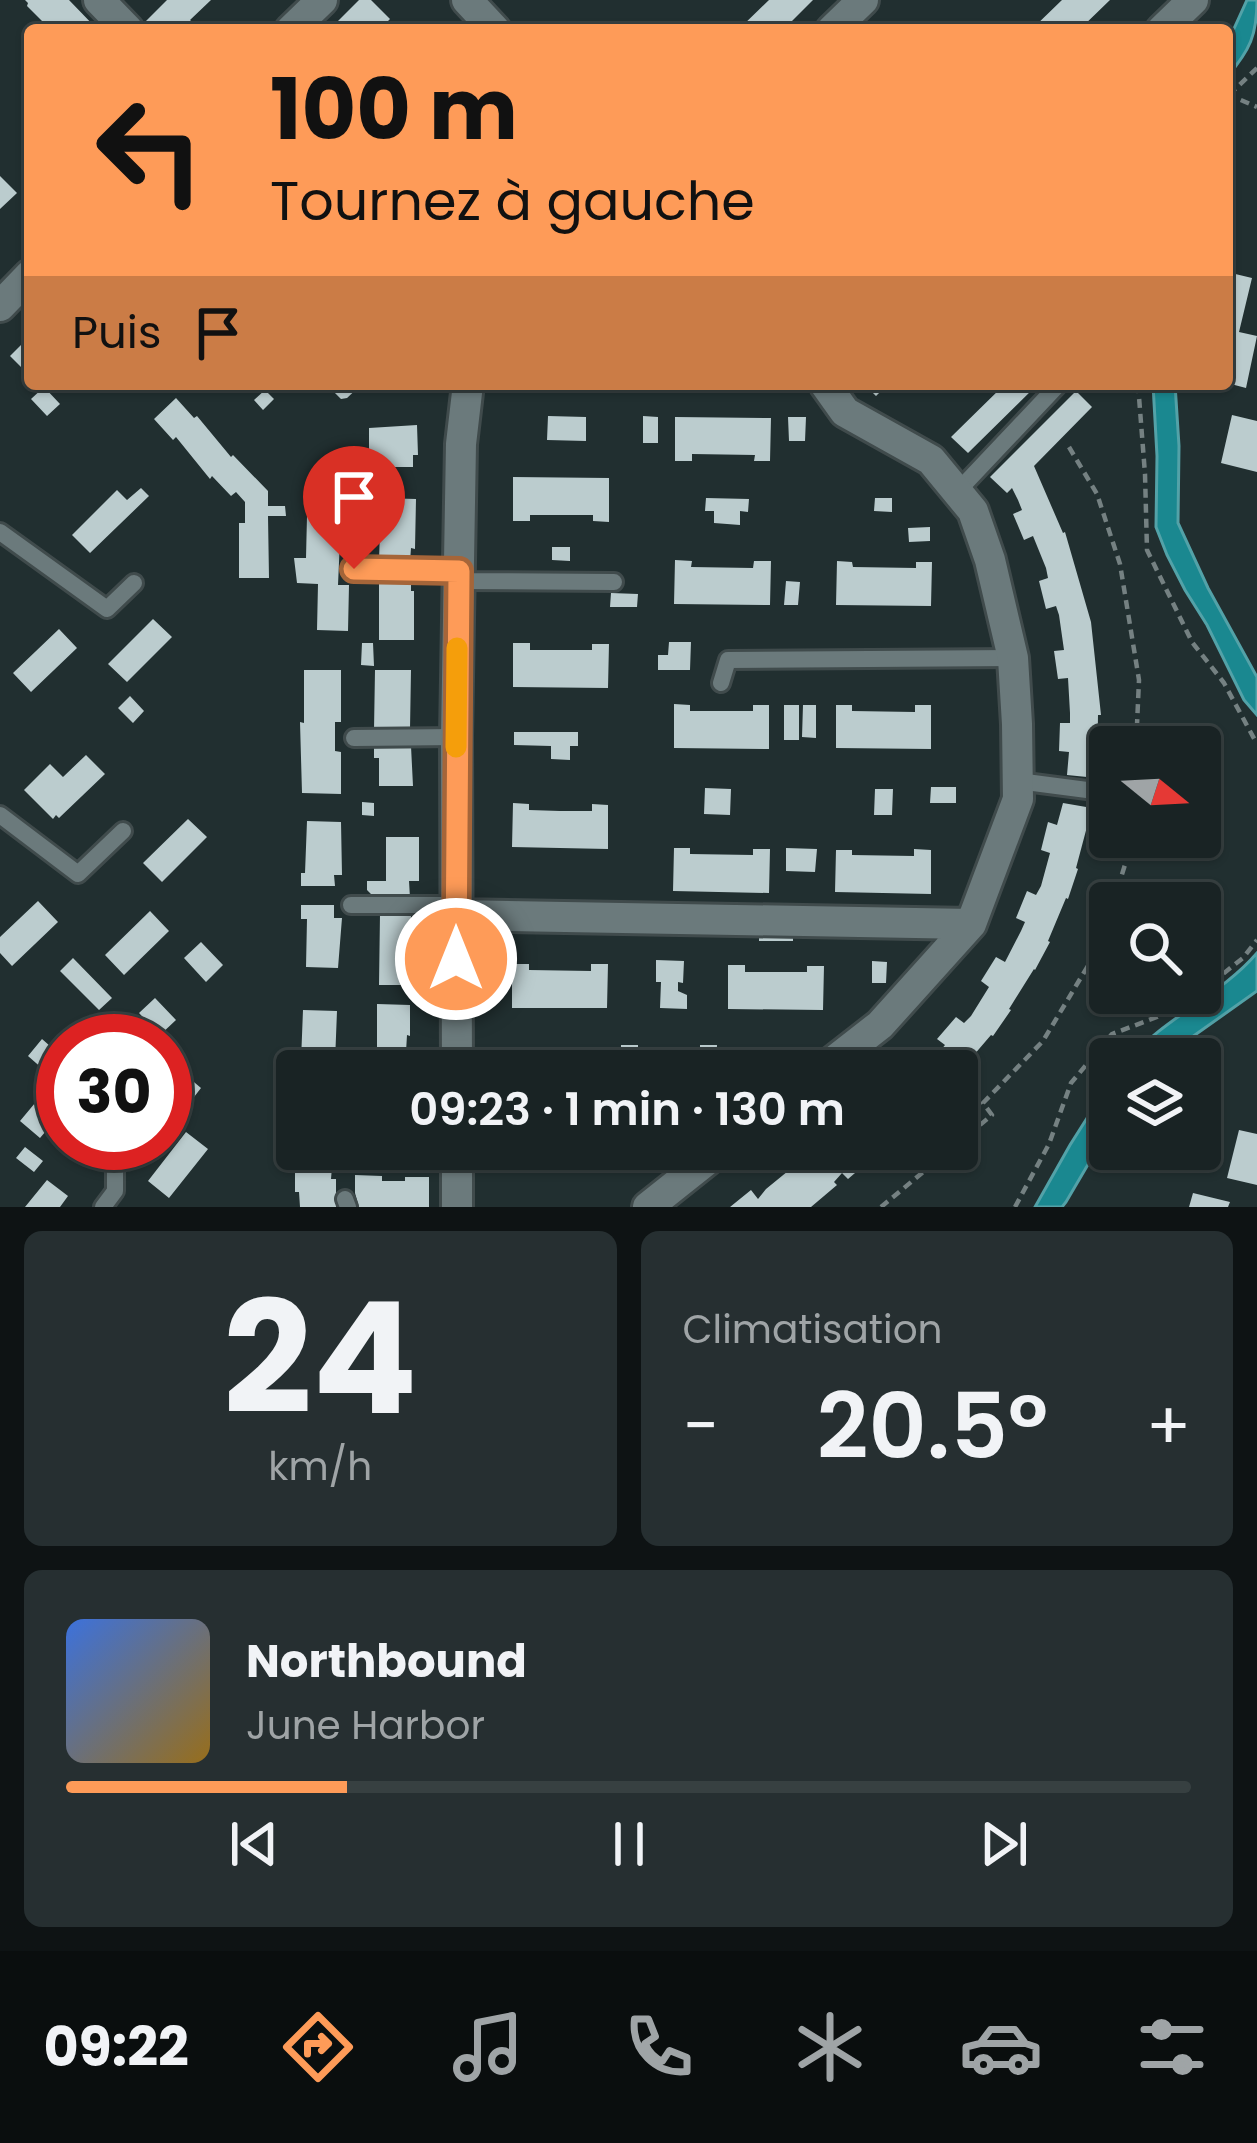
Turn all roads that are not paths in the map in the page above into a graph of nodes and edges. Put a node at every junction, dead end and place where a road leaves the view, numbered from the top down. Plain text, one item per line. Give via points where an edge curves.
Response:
1 (99, 0) edge
2 (322, 0) edge
3 (467, 0) edge
4 (863, 0) edge
5 (1193, 0) edge
6 (122, 24) edge
7 (297, 24) edge
8 (489, 24) edge
9 (838, 24) edge
10 (1168, 24) edge
11 (24, 280) edge
12 (0, 306) edge
13 (467, 390) edge
14 (829, 390) edge
15 (1053, 390) edge
16 (957, 492) junction
17 (0, 532) edge
18 (354, 569) dead end
19 (459, 576) junction
20 (614, 582) dead end
21 (134, 583) dead end
22 (1013, 658) junction
23 (721, 682) dead end
24 (456, 737) junction
25 (354, 738) dead end
26 (1018, 782) junction
27 (1089, 790) edge
28 (0, 815) edge
29 (123, 830) dead end
30 (350, 905) dead end
31 (456, 910) junction
32 (971, 924) junction
33 (457, 1050) edge
34 (848, 1050) edge
35 (115, 1170) edge
36 (457, 1170) edge
37 (695, 1170) edge
38 (103, 1207) edge
39 (457, 1207) edge
40 (648, 1207) edge

1 - 6 street
2 - 7 street
3 - 8 street
4 - 9 street
5 - 10 street
11 - 12 street
13 - 19 street
14 - 16 street via 845,412 932,460
15 - 16 lane
16 - 22 street via 973,511 990,560
17 - 21 lane via 107,609
18 - 19 lane
19 - 20 lane
19 - 24 street
22 - 23 lane via 728,660
22 - 26 street
24 - 25 lane
24 - 31 street
26 - 27 lane
26 - 32 street
28 - 29 lane via 78,874
30 - 31 lane
31 - 32 street
31 - 33 street
32 - 34 street
35 - 38 lane via 115,1191
36 - 39 street
37 - 40 street

